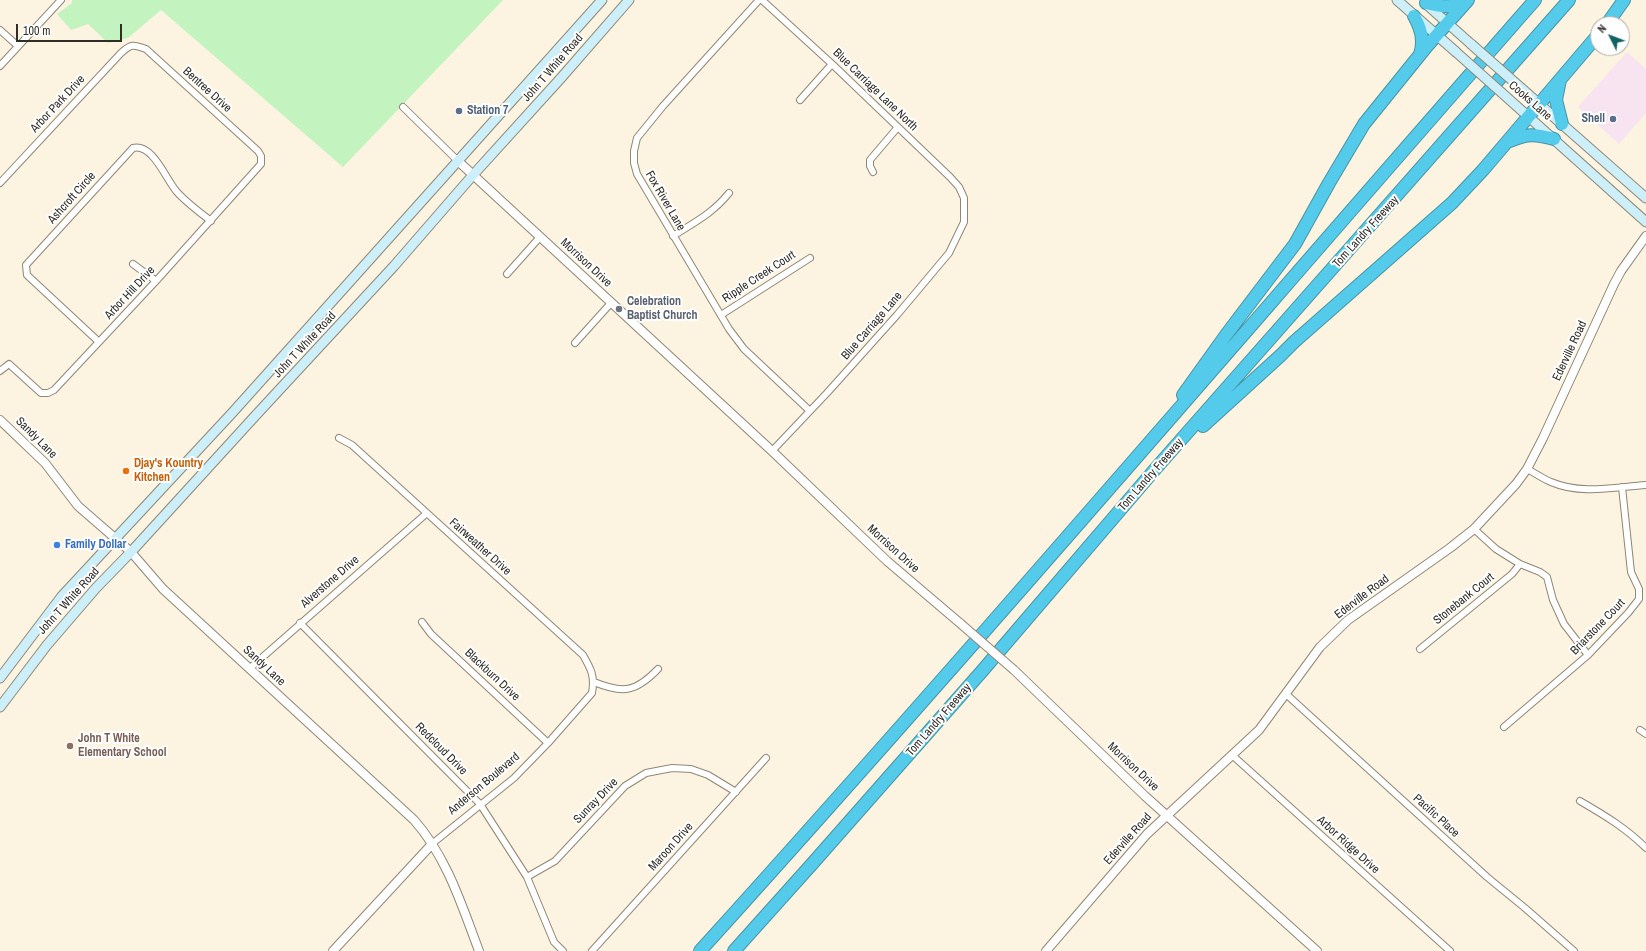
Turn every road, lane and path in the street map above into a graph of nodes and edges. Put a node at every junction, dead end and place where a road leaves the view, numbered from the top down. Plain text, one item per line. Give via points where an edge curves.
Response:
1 (61, 0) edge
2 (602, 0) edge
3 (629, 0) edge
4 (759, 0) edge
5 (762, 0) edge
6 (1398, 0) edge
7 (1535, 0) edge
8 (1570, 0) edge
9 (1624, 0) edge
10 (1467, 1) edge
11 (1424, 2) edge
12 (1414, 16) junction
13 (1613, 16) edge
14 (1448, 23) junction
15 (0, 30) edge
16 (1437, 35) junction
17 (1590, 44) edge
18 (135, 45) joint
19 (18, 46) junction
20 (1419, 56) junction
21 (832, 64) junction
22 (0, 66) edge
23 (1560, 80) junction
24 (800, 100) dead end
25 (1539, 104) junction
26 (403, 107) dead end
27 (1529, 116) junction
28 (1562, 124) junction
29 (898, 127) junction
30 (1554, 139) junction
31 (1506, 142) junction
32 (262, 156) joint
33 (458, 160) junction
34 (873, 172) dead end
35 (473, 175) junction
36 (0, 183) edge
37 (729, 193) dead end
38 (1646, 198) edge
39 (964, 201) joint
40 (211, 221) junction
41 (1646, 222) edge
42 (673, 236) junction
43 (1646, 236) edge
44 (540, 237) junction
45 (810, 258) dead end
46 (133, 264) dead end
47 (507, 274) dead end
48 (156, 281) junction
49 (611, 303) junction
50 (721, 315) junction
51 (99, 342) junction
52 (575, 343) dead end
53 (0, 371) edge
54 (810, 411) junction
55 (0, 420) edge
56 (339, 438) dead end
57 (772, 452) junction
58 (1140, 455) junction
59 (1157, 467) junction
60 (1526, 469) junction
61 (1646, 485) edge
62 (1622, 487) junction
63 (427, 513) junction
64 (1474, 529) junction
65 (117, 538) junction
66 (131, 552) junction
67 (1520, 564) junction
68 (422, 622) dead end
69 (300, 623) junction
70 (1420, 649) dead end
71 (18, 653) junction
72 (1588, 655) junction
73 (32, 665) junction
74 (249, 669) junction
75 (658, 669) dead end
76 (0, 678) edge
77 (594, 682) junction
78 (1286, 694) junction
79 (0, 708) edge
80 (1504, 727) dead end
81 (1640, 730) dead end
82 (1646, 734) edge
83 (548, 743) junction
84 (1232, 755) junction
85 (766, 758) dead end
86 (736, 792) junction
87 (1580, 801) dead end
88 (480, 804) junction
89 (1166, 814) junction
90 (433, 843) junction
91 (1646, 848) edge
92 (527, 877) junction
93 (333, 951) edge
94 (479, 951) edge
95 (563, 951) edge
96 (592, 951) edge
97 (700, 951) edge
98 (734, 951) edge
99 (1047, 951) edge
100 (1317, 951) edge
101 (1450, 951) edge
102 (1574, 951) edge

1 - 19 street
2 - 33 main road, John T White Road
3 - 35 main road, John T White Road
4 - 42 street, Fox River Lane via 637,138 634,151 636,174
5 - 21 street, Blue Carriage Lane North
6 - 12 main road, Cooks Lane
7 - 58 highway, Tom Landry Freeway
8 - 59 highway, Tom Landry Freeway
9 - 13 highway
10 - 11 highway via 1447,7
10 - 14 highway
11 - 14 main road, Cooks Lane
12 - 16 main road, Cooks Lane
12 - 20 highway via 1422,34 1422,50
14 - 16 highway
14 - 25 main road, Cooks Lane, bridge
15 - 19 street
16 - 20 highway
16 - 27 main road, Cooks Lane, bridge
17 - 23 highway
18 - 32 street, Bentree Drive via 146,49
18 - 36 street, Arbor Park Drive via 129,46 121,53
19 - 22 street
20 - 58 highway via 1364,124 1295,244
21 - 24 street
21 - 29 street, Blue Carriage Lane North
23 - 25 highway
23 - 28 highway via 1556,100
25 - 27 highway
25 - 28 main road, Cooks Lane
26 - 33 street
27 - 30 main road, Cooks Lane
27 - 31 highway
28 - 38 main road, Cooks Lane
29 - 34 street via 870,160
29 - 39 street, Blue Carriage Lane North via 959,187
30 - 31 highway via 1529,134
30 - 41 main road, Cooks Lane
31 - 59 highway via 1452,203
32 - 40 street, Arbor Hill Drive via 262,164
33 - 35 street, Morrison Drive
33 - 65 main road, John T White Road via 380,250
35 - 44 street, Morrison Drive
35 - 66 main road, John T White Road via 394,266
37 - 42 street via 711,213
39 - 54 street, Blue Carriage Lane via 964,222 949,252 897,315
40 - 48 street, Arbor Hill Drive
40 - 51 street, Ashcroft Circle via 189,204 176,190 160,164 144,149 133,148 26,265 27,275
42 - 50 street, Fox River Lane
43 - 60 street, Ederville Road via 1614,284 1543,438
44 - 47 street
44 - 49 street, Morrison Drive
45 - 50 street, Ripple Creek Court
46 - 48 street
48 - 51 street, Arbor Hill Drive
49 - 52 street
49 - 57 street, Morrison Drive
50 - 54 street, Fox River Lane via 744,349
51 - 53 street, Arbor Hill Drive via 54,390 48,393 41,393 9,364
54 - 57 street, Blue Carriage Lane
55 - 65 street, Sandy Lane via 45,463 78,506
56 - 63 street, Fairweather Drive via 352,445
57 - 89 street, Morrison Drive, bridge via 887,561 1014,670
58 - 97 highway, Tom Landry Freeway
59 - 98 highway, Tom Landry Freeway via 973,682
60 - 62 street via 1552,482 1571,487 1595,490
60 - 64 street, Ederville Road via 1516,484
61 - 62 street
62 - 72 street, Briarstone Court via 1631,572 1639,589 1639,599
63 - 69 street, Alverstone Drive
63 - 77 street, Fairweather Drive via 583,655 591,668
64 - 67 street via 1496,549
64 - 78 street, Ederville Road via 1348,620 1320,647
65 - 66 street, Sandy Lane
65 - 71 main road, John T White Road via 62,596
66 - 73 main road, John T White Road via 96,588
66 - 74 street, Sandy Lane via 163,589
67 - 70 street, Stonebank Court via 1512,574
67 - 72 street via 1546,577 1564,624
68 - 83 street, Blackburn Drive via 431,634
69 - 74 street, Alverstone Drive
69 - 88 street, Redcloud Drive
71 - 73 main road
71 - 76 main road, John T White Road
72 - 80 street, Briarstone Court
73 - 79 main road, John T White Road
74 - 90 street, Sandy Lane via 414,820
75 - 77 street via 645,682 629,689 611,689
77 - 83 street, Anderson Boulevard via 592,692
78 - 84 street, Ederville Road via 1259,730
78 - 102 street, Pacific Place via 1487,877
81 - 82 street
83 - 88 street, Anderson Boulevard via 514,778
84 - 89 street, Ederville Road
84 - 101 street, Arbor Ridge Drive
85 - 86 street, Maroon Drive
86 - 92 street, Sunray Drive via 708,775 691,769 672,768 646,773 625,786 555,861
86 - 96 street, Maroon Drive
87 - 91 street via 1620,825
88 - 90 street, Anderson Boulevard
88 - 92 street, Redcloud Drive
89 - 99 street, Ederville Road
89 - 100 street, Morrison Drive
90 - 93 street, Anderson Boulevard
90 - 94 street, Sandy Lane via 456,891
92 - 95 street, Redcloud Drive via 554,942

